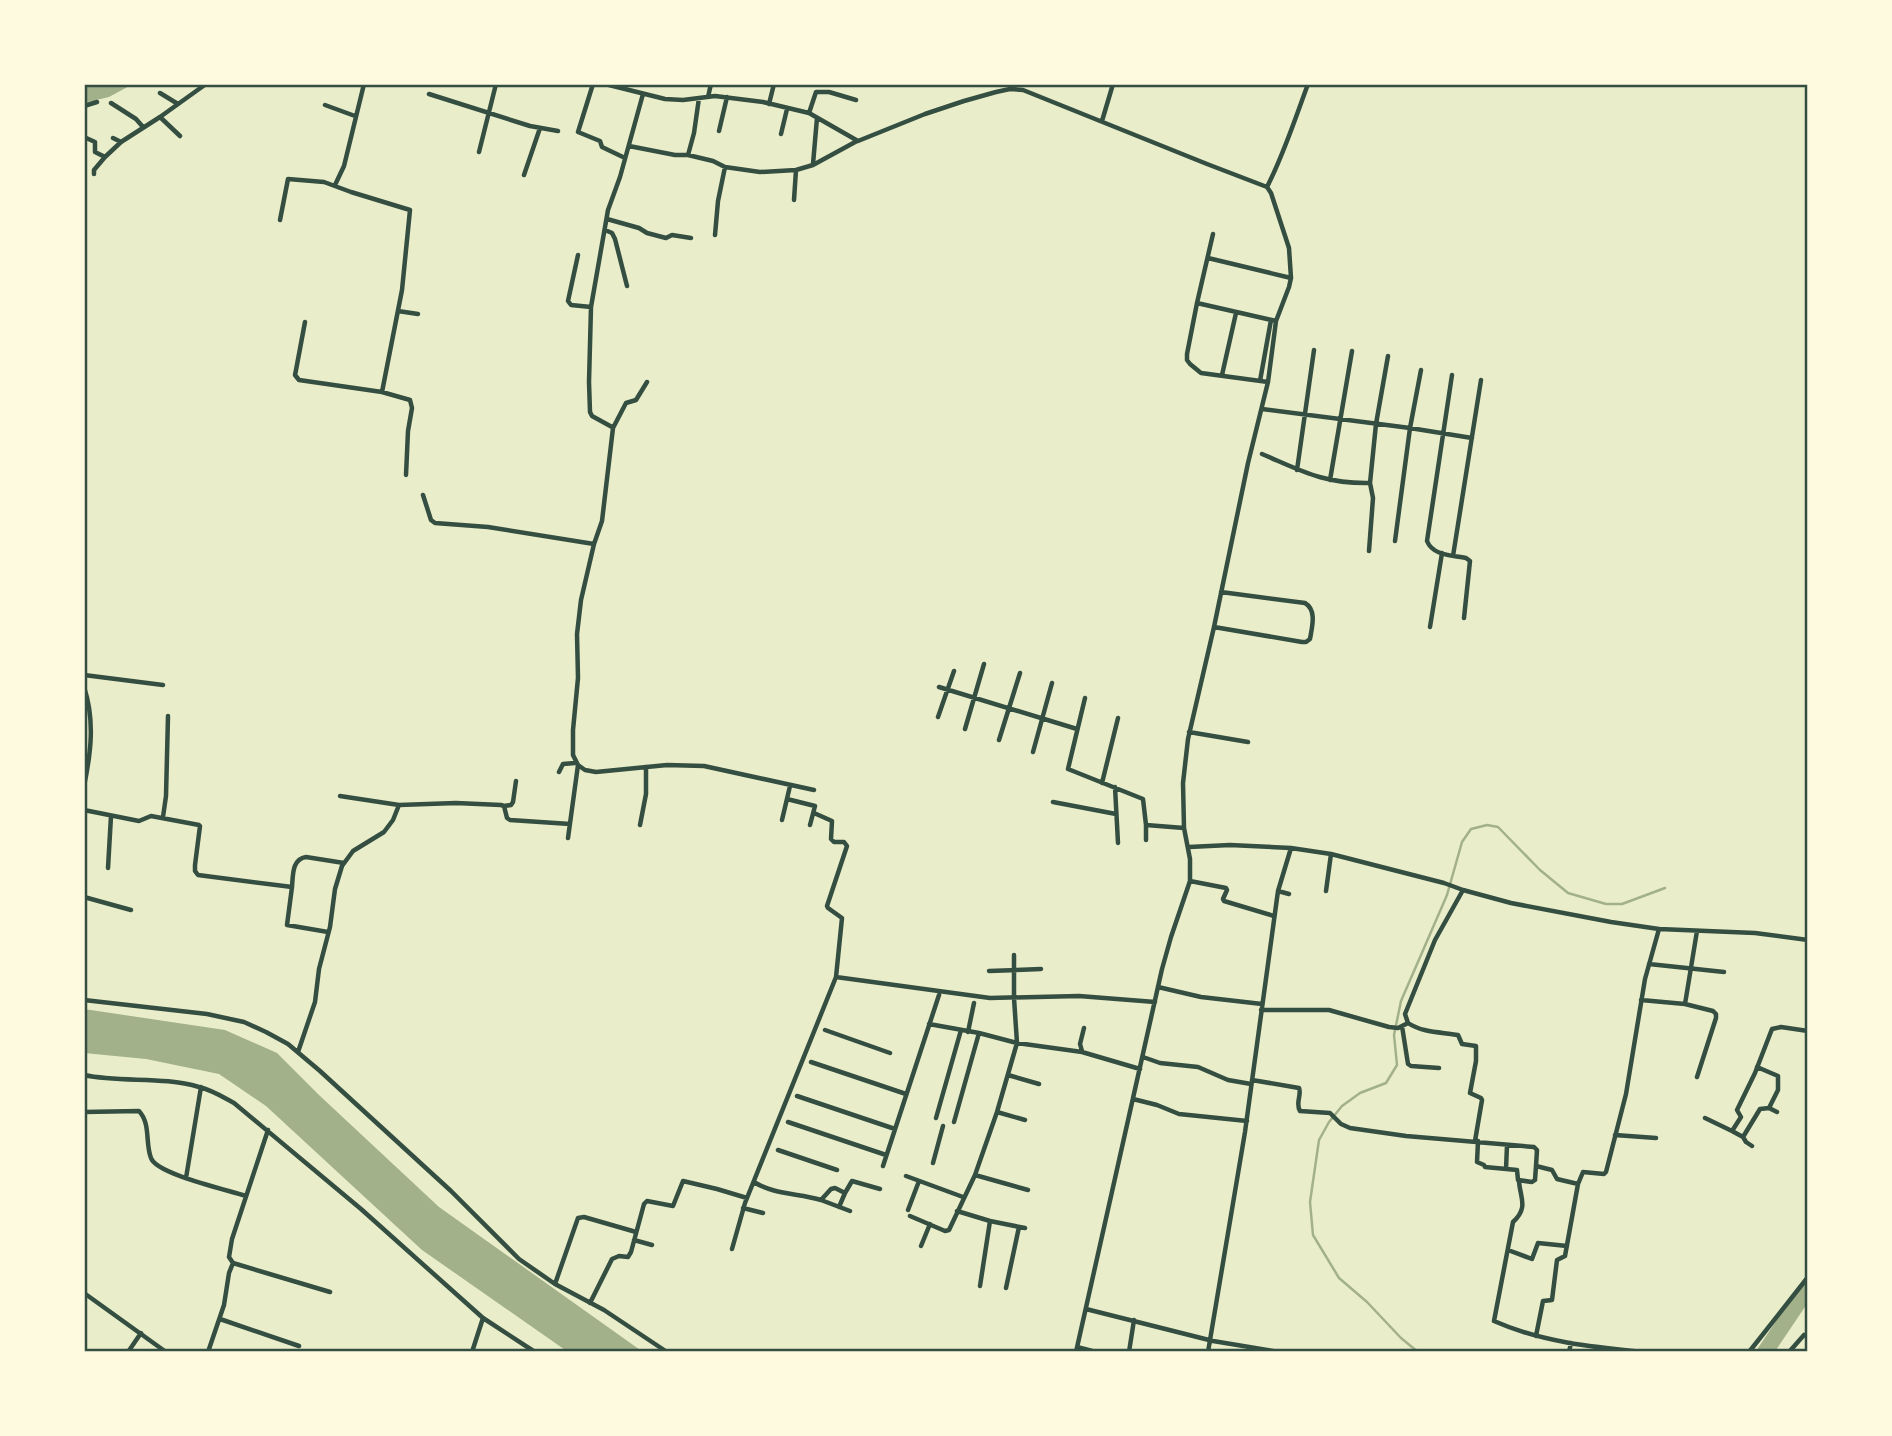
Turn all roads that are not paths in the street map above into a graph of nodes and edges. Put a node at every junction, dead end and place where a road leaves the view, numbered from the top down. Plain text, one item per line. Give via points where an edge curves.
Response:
1 (206, 84) edge
2 (363, 84) edge
3 (496, 84) edge
4 (593, 84) edge
5 (605, 84) edge
6 (711, 84) edge
7 (774, 84) edge
8 (1113, 84) edge
9 (1308, 84) edge
10 (160, 93) dead end
11 (429, 94) dead end
12 (643, 94) junction
13 (708, 97) junction
14 (727, 97) junction
15 (699, 98) junction
16 (856, 100) dead end
17 (97, 102) dead end
18 (111, 103) dead end
19 (178, 104) junction
20 (769, 104) junction
21 (326, 105) dead end
22 (84, 106) edge
23 (788, 109) junction
24 (489, 113) junction
25 (809, 113) junction
26 (355, 116) junction
27 (160, 117) junction
28 (817, 118) junction
29 (1102, 121) junction
30 (143, 127) junction
31 (540, 128) junction
32 (558, 131) dead end
33 (719, 131) dead end
34 (781, 134) dead end
35 (180, 136) dead end
36 (84, 137) edge
37 (113, 138) dead end
38 (858, 141) junction
39 (121, 142) junction
40 (629, 146) junction
41 (479, 152) dead end
42 (688, 155) junction
43 (105, 157) junction
44 (625, 158) junction
45 (813, 164) junction
46 (725, 167) junction
47 (796, 170) junction
48 (94, 174) dead end
49 (524, 175) dead end
50 (335, 185) junction
51 (1268, 187) junction
52 (794, 200) dead end
53 (607, 219) junction
54 (280, 220) dead end
55 (605, 230) junction
56 (1213, 234) dead end
57 (715, 236) dead end
58 (691, 238) dead end
59 (578, 255) dead end
60 (1208, 258) junction
61 (1291, 278) junction
62 (627, 286) dead end
63 (1197, 303) junction
64 (591, 307) junction
65 (398, 312) junction
66 (1236, 313) junction
67 (418, 314) dead end
68 (1273, 321) junction
69 (305, 322) dead end
70 (1314, 350) dead end
71 (1352, 351) dead end
72 (1388, 356) dead end
73 (1421, 370) dead end
74 (1452, 374) dead end
75 (1222, 375) junction
76 (1481, 380) dead end
77 (1260, 381) junction
78 (647, 382) dead end
79 (1268, 382) junction
80 (382, 392) junction
81 (1262, 409) junction
82 (1304, 414) junction
83 (1341, 419) junction
84 (1376, 424) junction
85 (613, 428) junction
86 (1410, 428) junction
87 (1443, 434) junction
88 (1472, 438) junction
89 (1262, 454) dead end
90 (1297, 470) junction
91 (406, 474) dead end
92 (1330, 480) junction
93 (1370, 483) junction
94 (423, 495) dead end
95 (1395, 541) dead end
96 (594, 544) junction
97 (1369, 551) dead end
98 (1442, 553) junction
99 (1453, 555) junction
100 (1221, 592) junction
101 (1464, 618) dead end
102 (1214, 627) junction
103 (1430, 627) dead end
104 (984, 664) dead end
105 (954, 671) dead end
106 (1020, 673) dead end
107 (84, 675) edge
108 (1052, 683) dead end
109 (163, 685) dead end
110 (84, 687) edge
111 (939, 687) dead end
112 (947, 690) junction
113 (975, 697) junction
114 (1085, 698) dead end
115 (1009, 708) junction
116 (168, 716) dead end
117 (938, 718) dead end
118 (1118, 718) dead end
119 (1042, 719) junction
120 (965, 729) dead end
121 (1077, 729) junction
122 (1189, 732) junction
123 (999, 740) dead end
124 (1248, 742) dead end
125 (1033, 752) dead end
126 (577, 764) junction
127 (646, 767) junction
128 (559, 772) dead end
129 (516, 781) dead end
130 (1102, 783) junction
131 (84, 786) edge
132 (790, 786) junction
133 (1115, 787) junction
134 (814, 790) dead end
135 (340, 796) dead end
136 (788, 799) junction
137 (1053, 802) dead end
138 (399, 805) junction
139 (505, 806) junction
140 (84, 810) edge
141 (814, 813) junction
142 (1116, 814) junction
143 (111, 816) junction
144 (163, 817) junction
145 (782, 821) dead end
146 (570, 824) junction
147 (640, 825) dead end
148 (810, 825) dead end
149 (1146, 825) junction
150 (1184, 828) junction
151 (568, 838) dead end
152 (1146, 840) dead end
153 (1118, 842) dead end
154 (1189, 847) junction
155 (1291, 848) junction
156 (1331, 854) junction
157 (344, 863) junction
158 (108, 868) dead end
159 (1190, 881) junction
160 (292, 887) junction
161 (1462, 890) junction
162 (1278, 891) junction
163 (1326, 891) dead end
164 (1289, 894) dead end
165 (84, 897) edge
166 (131, 910) dead end
167 (1274, 916) junction
168 (1659, 929) junction
169 (1697, 931) junction
170 (328, 932) junction
171 (1808, 940) edge
172 (1014, 955) dead end
173 (1649, 964) junction
174 (1041, 969) dead end
175 (1014, 970) junction
176 (1690, 970) junction
177 (989, 971) dead end
178 (1724, 972) dead end
179 (836, 977) junction
180 (1158, 988) junction
181 (939, 995) dead end
182 (1014, 998) junction
183 (84, 1000) edge
184 (1642, 1000) junction
185 (1155, 1002) junction
186 (974, 1003) dead end
187 (1685, 1004) junction
188 (1261, 1007) junction
189 (1408, 1023) junction
190 (929, 1024) junction
191 (1398, 1027) junction
192 (1084, 1028) dead end
193 (825, 1030) dead end
194 (961, 1030) junction
195 (1808, 1031) edge
196 (968, 1032) junction
197 (979, 1033) junction
198 (1017, 1043) junction
199 (298, 1052) junction
200 (1082, 1052) junction
201 (890, 1054) dead end
202 (1143, 1057) junction
203 (811, 1062) dead end
204 (1757, 1066) junction
205 (1439, 1068) dead end
206 (1140, 1069) junction
207 (84, 1075) edge
208 (1008, 1075) junction
209 (1697, 1077) dead end
210 (1252, 1082) junction
211 (1039, 1084) dead end
212 (201, 1087) junction
213 (906, 1094) junction
214 (797, 1096) dead end
215 (1133, 1099) junction
216 (1769, 1108) junction
217 (84, 1112) edge
218 (997, 1112) junction
219 (1777, 1112) dead end
220 (936, 1118) dead end
221 (1705, 1118) dead end
222 (1025, 1120) dead end
223 (1247, 1121) junction
224 (788, 1122) dead end
225 (954, 1122) dead end
226 (943, 1126) dead end
227 (895, 1129) junction
228 (268, 1130) junction
229 (1732, 1131) junction
230 (1615, 1135) junction
231 (1743, 1137) junction
232 (1656, 1138) dead end
233 (1477, 1141) junction
234 (1507, 1145) junction
235 (1752, 1146) dead end
236 (778, 1150) dead end
237 (886, 1155) junction
238 (933, 1163) dead end
239 (883, 1166) dead end
240 (1536, 1166) junction
241 (1506, 1169) junction
242 (837, 1170) dead end
243 (975, 1175) junction
244 (906, 1176) dead end
245 (186, 1178) junction
246 (919, 1181) junction
247 (1519, 1181) junction
248 (754, 1182) junction
249 (1578, 1184) junction
250 (880, 1189) dead end
251 (1028, 1190) dead end
252 (845, 1193) junction
253 (246, 1196) junction
254 (963, 1197) junction
255 (747, 1198) junction
256 (821, 1200) junction
257 (839, 1207) junction
258 (743, 1208) junction
259 (850, 1211) dead end
260 (957, 1212) junction
261 (763, 1213) dead end
262 (990, 1221) junction
263 (930, 1224) junction
264 (1018, 1227) junction
265 (1026, 1228) dead end
266 (636, 1232) junction
267 (634, 1240) junction
268 (652, 1245) dead end
269 (920, 1246) dead end
270 (1567, 1246) junction
271 (732, 1249) dead end
272 (1508, 1250) junction
273 (233, 1263) junction
274 (1808, 1277) edge
275 (555, 1284) junction
276 (980, 1286) dead end
277 (1006, 1288) dead end
278 (330, 1292) dead end
279 (84, 1293) edge
280 (590, 1303) junction
281 (1086, 1308) junction
282 (483, 1318) junction
283 (220, 1319) junction
284 (1134, 1320) junction
285 (141, 1334) junction
286 (1804, 1335) dead end
287 (1536, 1336) junction
288 (1211, 1340) junction
289 (1571, 1343) junction
290 (299, 1346) dead end
291 (1077, 1350) edge
292 (1615, 1351) edge
293 (128, 1352) edge
294 (166, 1352) edge
295 (208, 1352) edge
296 (472, 1352) edge
297 (535, 1352) edge
298 (667, 1352) edge
299 (1096, 1352) edge
300 (1129, 1352) edge
301 (1208, 1352) edge
302 (1279, 1352) edge
303 (1569, 1352) edge
304 (1640, 1352) edge
305 (1749, 1352) edge
306 (1789, 1352) edge

1 - 19 street
2 - 26 street
3 - 24 street
4 - 44 street via 578,132
5 - 12 street
6 - 13 street
7 - 20 street
8 - 29 street
9 - 51 street
10 - 19 street
11 - 24 street
12 - 15 street
12 - 40 street
13 - 14 street
13 - 15 street
14 - 20 street
14 - 33 street
15 - 42 street
16 - 25 street via 816,92
17 - 22 street
18 - 30 street
19 - 27 street
20 - 23 street
21 - 26 street
23 - 25 street
23 - 34 street
24 - 31 street
24 - 41 street
25 - 28 street
26 - 50 street
27 - 30 street
27 - 35 street
28 - 38 street
28 - 45 street
29 - 38 street via 1010,89 925,114
29 - 51 street
30 - 39 street
31 - 32 street
31 - 49 street
36 - 43 street via 95,142 95,152
37 - 39 street
38 - 45 street
39 - 43 street
40 - 42 street
40 - 44 street
42 - 46 street
43 - 48 street
44 - 53 street
45 - 47 street
46 - 47 street via 760,172
46 - 57 street
47 - 52 street
50 - 54 street via 288,179
50 - 65 street via 410,210
51 - 61 street via 1289,248
53 - 55 street
53 - 58 street via 666,238
55 - 62 street via 615,239
55 - 64 street
56 - 60 street
59 - 64 street via 568,301
60 - 61 street
60 - 63 street
61 - 68 street
63 - 66 street
63 - 75 street via 1187,360 1201,373
64 - 85 street via 590,412
65 - 67 street
65 - 80 street
66 - 68 street
66 - 75 street
68 - 77 street
68 - 79 street
69 - 80 street via 295,375 299,380
70 - 82 street
71 - 83 street
72 - 84 street
73 - 86 street
74 - 87 street
75 - 77 street
76 - 88 street
77 - 79 street
78 - 85 street via 636,400 626,403
79 - 81 street
80 - 91 street via 412,403
81 - 82 street
81 - 100 street
82 - 83 street
82 - 90 street
83 - 84 street
83 - 92 street
84 - 86 street
84 - 93 street
85 - 96 street via 602,521
86 - 87 street
86 - 95 street
87 - 88 street
87 - 98 street via 1427,541 1431,550
88 - 99 street
89 - 90 street
90 - 92 street
92 - 93 street
93 - 97 street
94 - 96 street via 435,523
96 - 126 street via 577,634 573,730
98 - 99 street
98 - 103 street
99 - 101 street via 1470,564
100 - 102 street
100 - 102 street via 1309,605 1310,639
102 - 122 street
104 - 113 street
105 - 112 street
106 - 115 street
107 - 109 street
108 - 119 street
110 - 131 street via 92,744
111 - 112 street
112 - 113 street
112 - 117 street
113 - 115 street
113 - 120 street
114 - 121 street
115 - 119 street
115 - 123 street
116 - 144 street
118 - 130 street
119 - 121 street
119 - 125 street
121 - 130 street via 1068,769
122 - 124 street
122 - 150 street via 1183,769
126 - 127 street via 596,772
126 - 128 street via 563,764
126 - 146 street
127 - 132 street via 704,766
127 - 147 street
129 - 139 street via 513,802
130 - 133 street
132 - 134 street
132 - 136 street
133 - 142 street
133 - 149 street via 1144,799
135 - 138 street
136 - 141 street via 814,805
136 - 145 street
137 - 142 street
138 - 139 street
138 - 157 street via 384,832
139 - 146 street via 510,820
140 - 143 street
141 - 148 street
141 - 179 street via 832,821 832,841 847,846 827,906 842,918
142 - 153 street
143 - 144 street via 139,821
143 - 158 street
144 - 160 street via 200,826 198,875
146 - 151 street
149 - 150 street
149 - 152 street
150 - 154 street
154 - 155 street
154 - 159 street
155 - 156 street
155 - 162 street
156 - 161 street
156 - 163 street
157 - 160 street via 300,858
157 - 170 street
159 - 167 street via 1226,888 1224,901
159 - 180 street
160 - 170 street via 287,925
161 - 168 street
161 - 189 street via 1411,997 1405,1014
162 - 164 street
162 - 167 street
165 - 166 street
167 - 188 street
168 - 169 street
168 - 173 street
169 - 171 street
169 - 176 street
170 - 199 street
172 - 175 street
173 - 176 street
173 - 184 street
174 - 175 street
175 - 177 street
175 - 182 street
176 - 178 street
176 - 187 street
179 - 182 street
179 - 248 street
180 - 185 street
180 - 188 street
181 - 190 street
182 - 185 street via 1079,996
182 - 198 street
183 - 199 street via 244,1022
184 - 187 street
184 - 230 street
185 - 202 street
186 - 196 street
187 - 209 street via 1716,1014
188 - 191 street via 1329,1010
188 - 210 street
189 - 191 street
189 - 233 street via 1458,1035 1462,1044 1476,1046 1470,1093 1482,1098
190 - 194 street
190 - 213 street
191 - 205 street via 1408,1064
192 - 200 street
193 - 201 street
194 - 196 street
194 - 220 street
195 - 204 street via 1772,1029
196 - 197 street
197 - 198 street
197 - 225 street
198 - 200 street
198 - 208 street
199 - 275 street via 519,1259
200 - 206 street
202 - 206 street
202 - 210 street
203 - 213 street
204 - 216 street via 1778,1078
204 - 229 street
206 - 215 street
207 - 212 street
208 - 211 street
208 - 218 street
210 - 223 street
210 - 233 street via 1299,1088 1300,1111 1332,1114 1350,1128
212 - 228 street via 234,1103
212 - 245 street
213 - 227 street
214 - 227 street
215 - 223 street via 1179,1114
215 - 281 street
216 - 219 street
216 - 231 street via 1759,1110
217 - 245 street via 139,1111 146,1122 154,1165
218 - 222 street
218 - 243 street
221 - 229 street
223 - 288 street
224 - 237 street
226 - 238 street
227 - 237 street
228 - 253 street
228 - 282 street
229 - 231 street
230 - 232 street
230 - 249 street via 1606,1173 1583,1172
231 - 235 street
233 - 234 street
233 - 241 street via 1478,1163
234 - 240 street via 1535,1147
234 - 241 street
236 - 242 street
237 - 239 street
240 - 247 street via 1534,1181
240 - 249 street via 1552,1170 1557,1179
241 - 247 street via 1517,1170
243 - 251 street
243 - 254 street
244 - 246 street
245 - 253 street
246 - 254 street
246 - 263 street via 909,1213
247 - 272 street via 1522,1210 1513,1222
248 - 255 street
248 - 256 street via 769,1190
249 - 270 street
250 - 252 street via 853,1181
252 - 256 street via 831,1188
252 - 257 street
253 - 273 street via 229,1252
254 - 260 street
255 - 258 street
255 - 266 street via 682,1181 673,1206 644,1203
256 - 257 street
257 - 259 street
258 - 261 street
258 - 271 street
260 - 262 street
260 - 263 street via 949,1230
262 - 264 street
262 - 276 street
263 - 269 street
264 - 265 street
264 - 277 street
266 - 267 street
266 - 275 street via 578,1218
267 - 268 street
267 - 280 street via 628,1257 612,1259
270 - 272 street via 1538,1243 1532,1259
270 - 287 street via 1564,1257 1557,1260 1552,1300 1543,1301
272 - 287 street via 1493,1320
273 - 278 street
273 - 283 street
274 - 305 street
275 - 280 street
279 - 285 street
280 - 298 street
281 - 284 street
281 - 291 street
282 - 296 street
282 - 297 street
283 - 290 street
283 - 295 street
284 - 288 street
284 - 300 street
285 - 293 street
285 - 294 street
286 - 306 street
287 - 289 street
288 - 301 street
288 - 302 street
289 - 292 street
289 - 303 street
291 - 299 street
292 - 304 street

